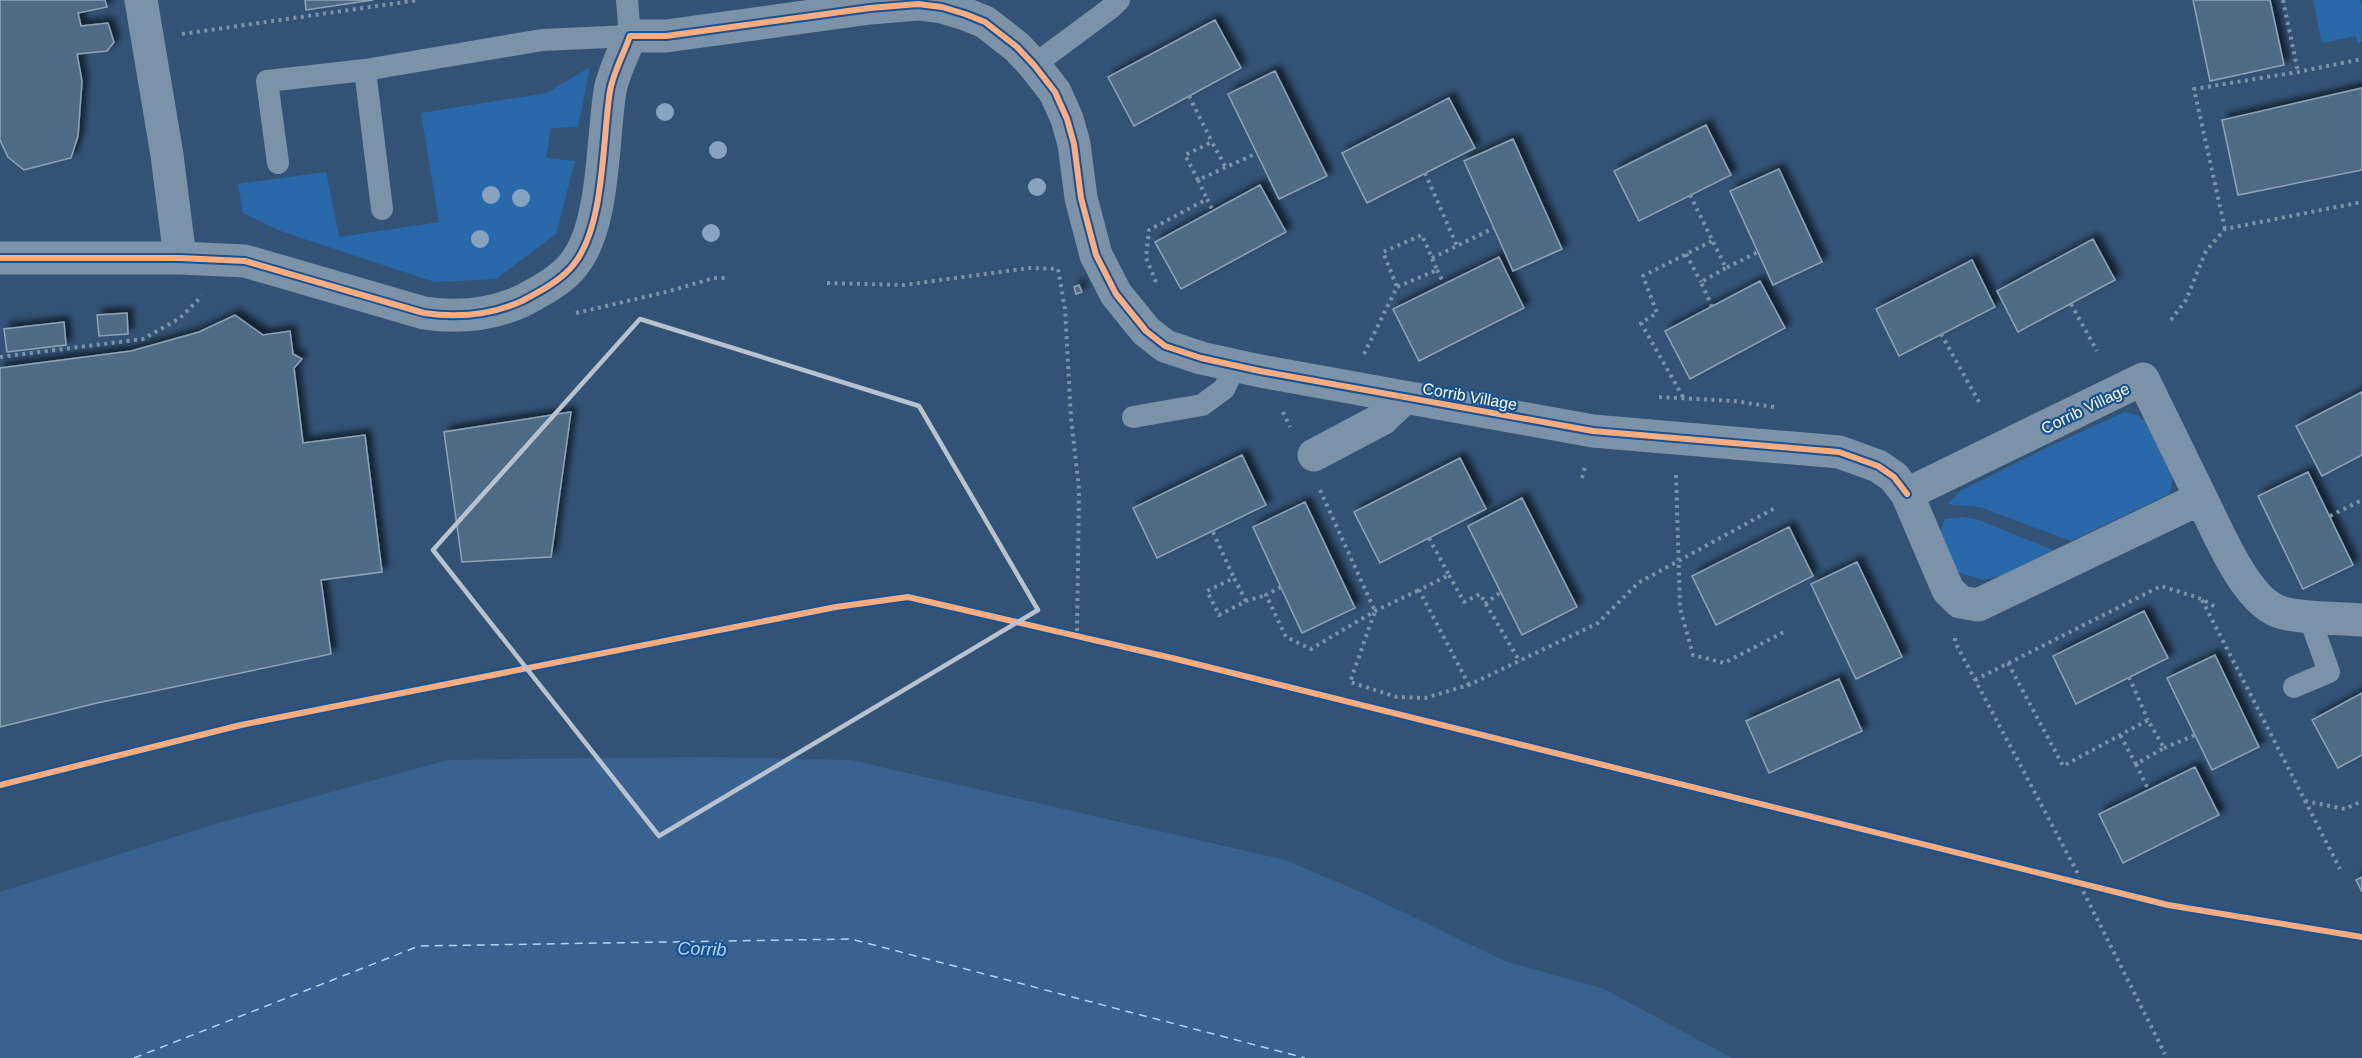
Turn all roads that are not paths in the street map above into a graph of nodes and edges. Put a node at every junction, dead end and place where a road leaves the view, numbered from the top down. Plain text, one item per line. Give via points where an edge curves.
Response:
1 (141, 0) edge
2 (627, 0) edge
3 (1119, 0) edge
4 (630, 36) junction
5 (1035, 65) junction
6 (365, 70) junction
7 (278, 163) dead end
8 (382, 209) dead end
9 (0, 258) edge
10 (180, 258) junction
11 (1235, 366) junction
12 (1404, 398) junction
13 (1132, 417) dead end
14 (1314, 455) road end
15 (1907, 494) junction
16 (2201, 498) junction
17 (2309, 616) junction
18 (2362, 620) edge
19 (2294, 687) dead end

1 - 10 street
2 - 4 lane
3 - 5 lane
4 - 5 street, Corrib Village via 666,36 918,4 942,7 985,22
4 - 6 lane via 542,40
4 - 10 street via 610,88 595,216 586,243 574,265 528,297 505,308 444,316 424,314 245,261
5 - 11 street, Corrib Village via 1055,92 1067,119 1096,255 1116,294 1146,331 1165,346
6 - 7 lane via 267,81
6 - 8 lane
9 - 10 street
11 - 12 street, Corrib Village
11 - 13 lane via 1224,389 1202,405
12 - 14 street, Corrib Village via 1382,419
12 - 15 street, Corrib Village via 1593,431 1839,452 1878,466 1894,477
15 - 16 street, Corrib Village via 1948,590 1960,602 1978,605
15 - 16 street, Corrib Village via 2143,379
16 - 17 street, Corrib Village via 2250,590 2264,604 2282,612
17 - 18 street, Corrib Village
17 - 19 lane via 2329,672

